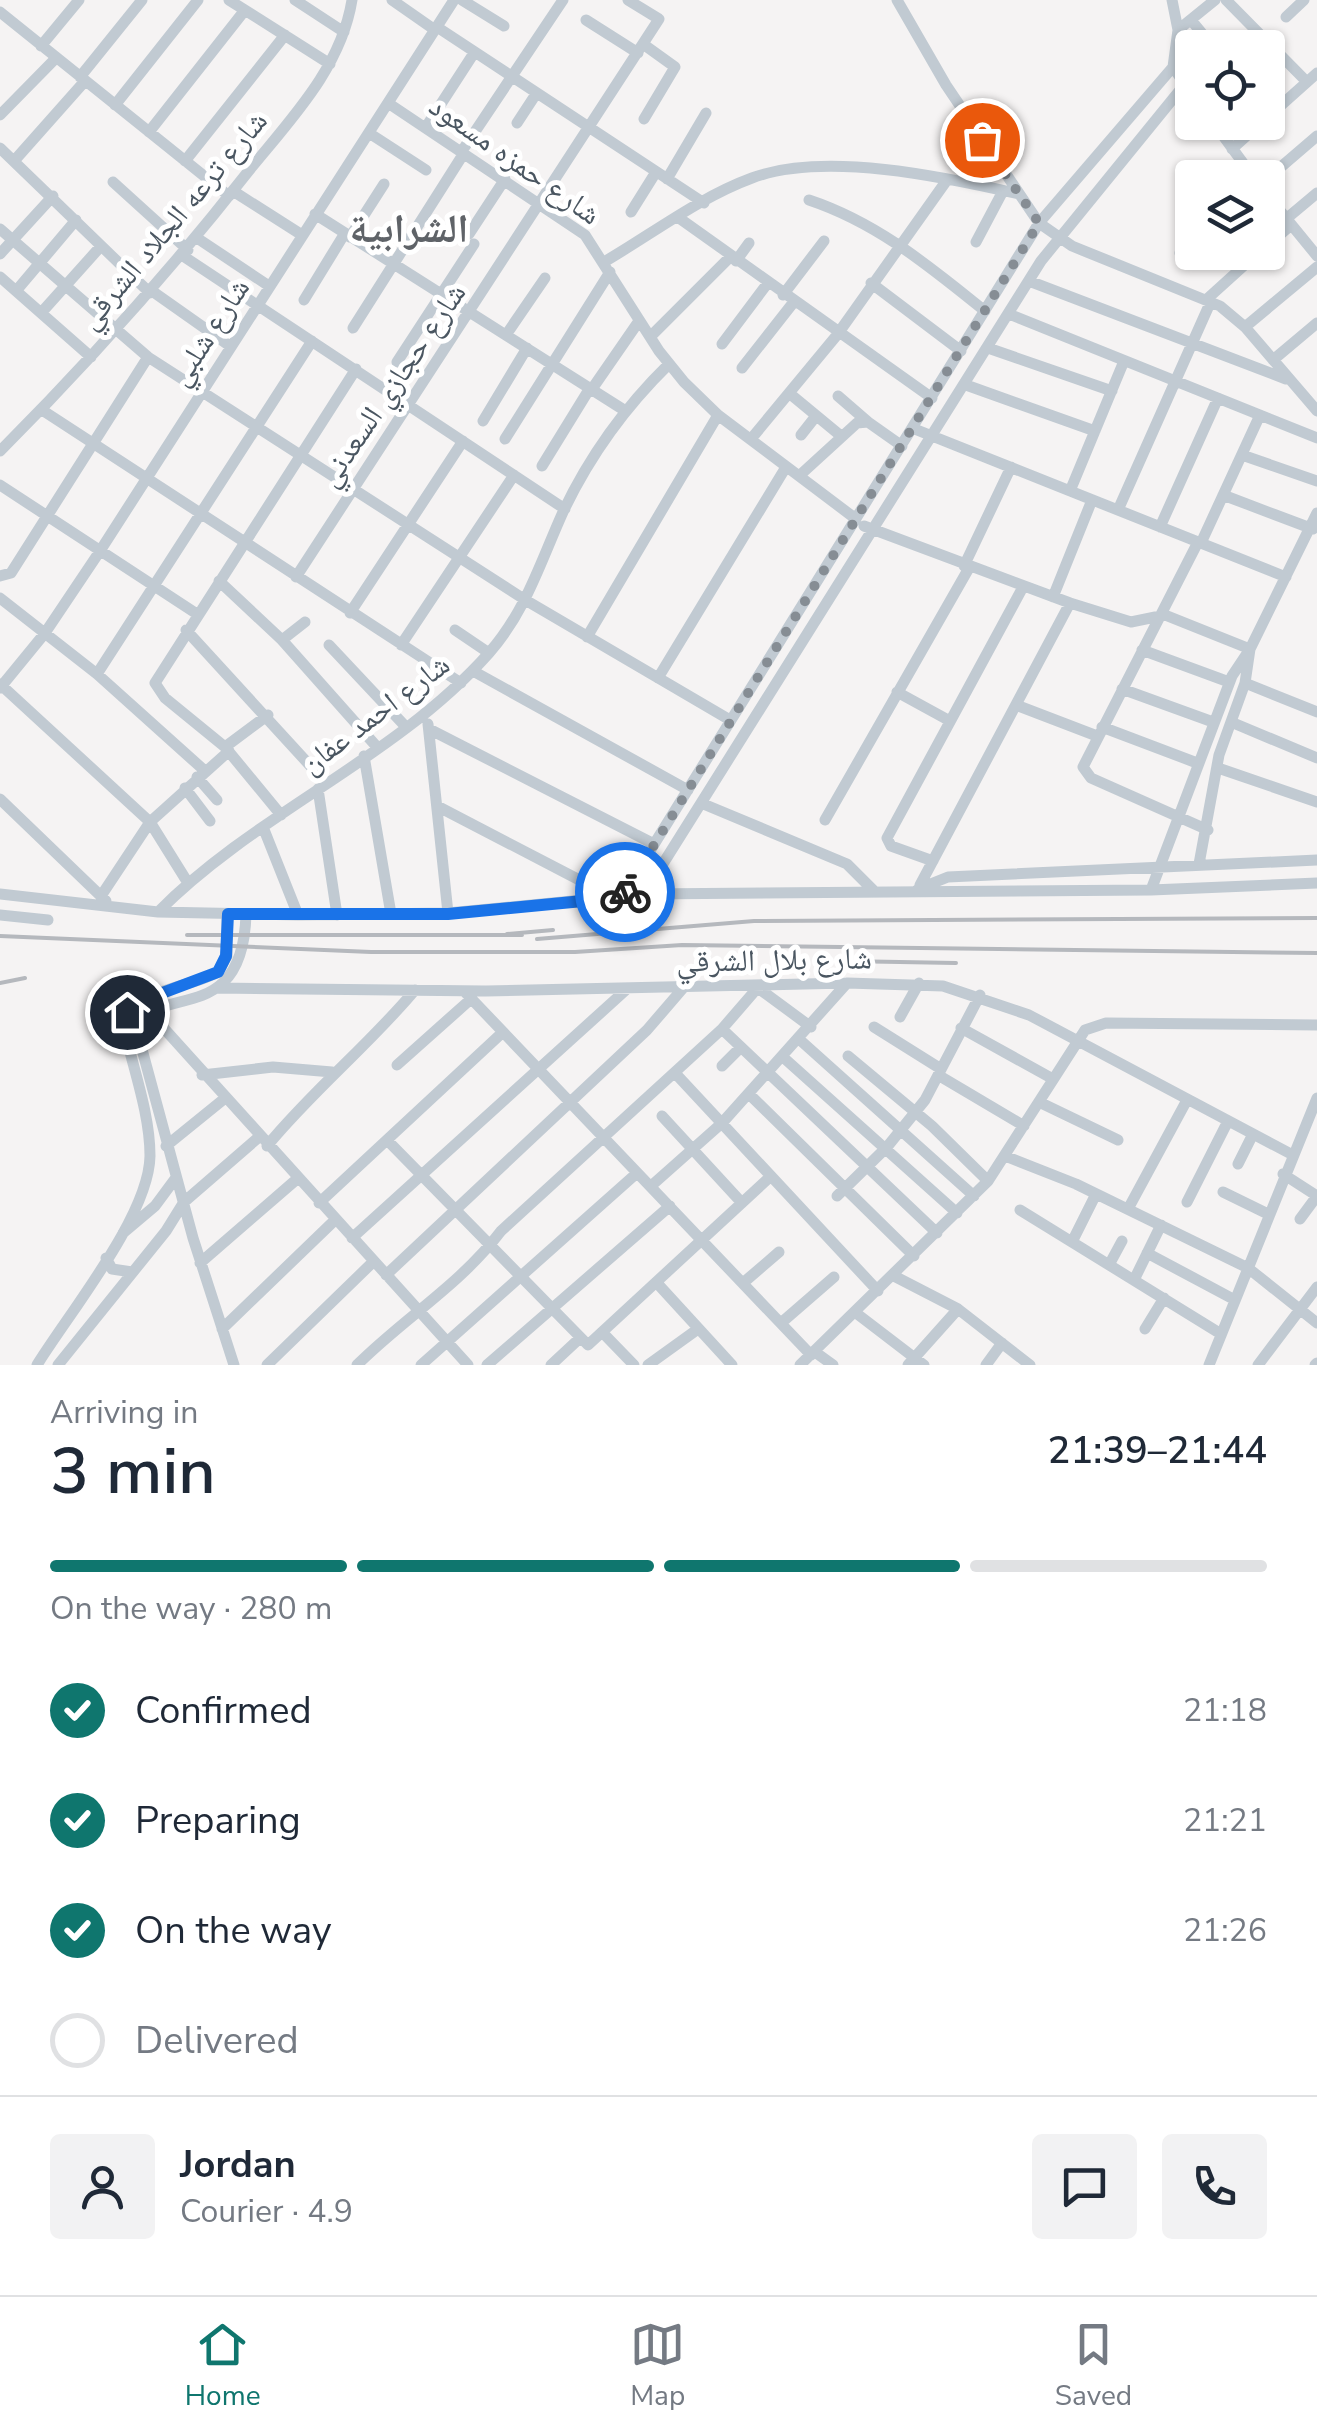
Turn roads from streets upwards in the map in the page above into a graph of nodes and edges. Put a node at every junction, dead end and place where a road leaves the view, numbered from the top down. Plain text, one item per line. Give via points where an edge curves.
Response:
1 (13, 0) edge
2 (79, 0) edge
3 (142, 0) edge
4 (198, 0) edge
5 (229, 0) edge
6 (294, 0) edge
7 (352, 0) edge
8 (392, 0) edge
9 (458, 0) edge
10 (563, 0) edge
11 (628, 0) edge
12 (897, 0) edge
13 (1172, 0) edge
14 (1215, 0) edge
15 (1226, 0) edge
16 (1304, 0) edge
17 (244, 10) junction
18 (4, 15) edge
19 (1286, 18) dead end
20 (586, 20) dead end
21 (1191, 20) junction
22 (504, 26) dead end
23 (436, 29) junction
24 (1178, 30) joint
25 (1199, 30) edge
26 (0, 31) edge
27 (344, 32) junction
28 (285, 35) junction
29 (41, 46) junction
30 (641, 48) junction
31 (474, 52) junction
32 (1175, 52) edge
33 (56, 58) junction
34 (330, 64) junction
35 (1173, 67) junction
36 (1175, 70) edge
37 (511, 78) junction
38 (1312, 78) edge
39 (83, 79) junction
40 (536, 94) junction
41 (1285, 101) edge
42 (388, 103) junction
43 (115, 105) junction
44 (1175, 106) edge
45 (706, 113) dead end
46 (0, 115) edge
47 (644, 119) dead end
48 (517, 123) dead end
49 (426, 128) junction
50 (590, 130) junction
51 (149, 132) junction
52 (369, 133) junction
53 (1317, 136) edge
54 (1226, 140) edge
55 (1242, 140) edge
56 (0, 148) edge
57 (1232, 149) junction
58 (463, 152) junction
59 (1240, 160) edge
60 (14, 161) junction
61 (185, 161) junction
62 (1285, 163) edge
63 (426, 170) dead end
64 (661, 176) junction
65 (504, 179) junction
66 (947, 180) junction
67 (113, 182) dead end
68 (384, 184) dead end
69 (1003, 191) junction
70 (1317, 193) edge
71 (231, 194) junction
72 (1019, 194) junction
73 (52, 196) junction
74 (810, 200) dead end
75 (704, 203) junction
76 (542, 204) junction
77 (631, 212) dead end
78 (315, 214) junction
79 (1285, 217) edge
80 (679, 218) junction
81 (76, 220) junction
82 (1289, 222) junction
83 (1039, 223) junction
84 (1285, 226) edge
85 (0, 229) edge
86 (348, 235) junction
87 (302, 236) junction
88 (197, 238) junction
89 (1057, 238) junction
90 (13, 240) junction
91 (824, 240) dead end
92 (976, 242) dead end
93 (749, 244) dead end
94 (900, 245) junction
95 (102, 246) junction
96 (186, 253) junction
97 (1316, 253) edge
98 (0, 254) edge
99 (733, 259) junction
100 (39, 264) junction
101 (394, 264) junction
102 (607, 267) junction
103 (1317, 267) edge
104 (1241, 270) edge
105 (0, 277) edge
106 (545, 278) dead end
107 (1028, 281) junction
108 (871, 283) junction
109 (767, 284) junction
110 (270, 286) junction
111 (64, 288) junction
112 (16, 291) junction
113 (151, 292) junction
114 (442, 294) junction
115 (788, 299) junction
116 (304, 300) dead end
117 (1209, 300) junction
118 (258, 305) junction
119 (985, 312) junction
120 (471, 313) junction
121 (41, 314) junction
122 (1008, 314) junction
123 (639, 321) junction
124 (1317, 323) edge
125 (1245, 327) junction
126 (353, 328) dead end
127 (115, 331) junction
128 (506, 335) junction
129 (837, 335) junction
130 (650, 337) junction
131 (312, 340) junction
132 (722, 344) dead end
133 (1192, 344) junction
134 (230, 346) junction
135 (527, 348) junction
136 (988, 348) junction
137 (960, 351) junction
138 (91, 357) junction
139 (148, 357) junction
140 (1124, 360) junction
141 (1273, 360) junction
142 (397, 362) dead end
143 (552, 364) junction
144 (669, 364) junction
145 (356, 368) junction
146 (742, 368) dead end
147 (1290, 380) junction
148 (1176, 381) junction
149 (966, 385) junction
150 (591, 389) junction
151 (1112, 390) junction
152 (200, 392) junction
153 (789, 393) junction
154 (838, 396) dead end
155 (932, 398) junction
156 (1218, 398) junction
157 (411, 406) junction
158 (1316, 408) edge
159 (42, 410) junction
160 (624, 410) junction
161 (718, 414) junction
162 (1260, 415) junction
163 (816, 416) junction
164 (482, 421) dead end
165 (868, 422) junction
166 (256, 428) junction
167 (912, 428) junction
168 (1095, 431) junction
169 (801, 435) dead end
170 (841, 436) junction
171 (934, 437) junction
172 (1317, 438) edge
173 (505, 439) dead end
174 (750, 439) junction
175 (463, 441) junction
176 (92, 442) junction
177 (902, 446) junction
178 (0, 451) edge
179 (1242, 455) junction
180 (299, 456) junction
181 (542, 466) dead end
182 (786, 467) junction
183 (1011, 467) junction
184 (514, 475) junction
185 (799, 476) junction
186 (145, 477) junction
187 (1317, 481) edge
188 (0, 486) edge
189 (352, 490) junction
190 (1070, 491) junction
191 (1224, 495) junction
192 (1092, 500) junction
193 (565, 509) junction
194 (1118, 510) junction
195 (1317, 513) edge
196 (201, 514) junction
197 (47, 516) junction
198 (855, 520) junction
199 (408, 526) junction
200 (1160, 527) junction
201 (870, 529) junction
202 (1314, 529) edge
203 (243, 542) junction
204 (1200, 543) junction
205 (100, 551) junction
206 (459, 559) junction
207 (966, 567) junction
208 (0, 576) edge
209 (296, 577) junction
210 (1286, 577) junction
211 (219, 581) junction
212 (154, 586) junction
213 (1023, 587) junction
214 (1053, 597) junction
215 (0, 598) edge
216 (527, 601) junction
217 (1070, 603) junction
218 (350, 613) junction
219 (197, 614) junction
220 (1160, 614) junction
221 (305, 622) dead end
222 (186, 630) junction
223 (454, 630) dead end
224 (45, 633) junction
225 (586, 637) junction
226 (282, 640) junction
227 (329, 645) dead end
228 (401, 645) junction
229 (1250, 649) junction
230 (1142, 650) junction
231 (489, 653) junction
232 (473, 671) junction
233 (96, 674) junction
234 (658, 678) junction
235 (1229, 682) junction
236 (460, 683) junction
237 (1245, 684) junction
238 (0, 686) edge
239 (1122, 690) junction
240 (897, 692) junction
241 (1016, 705) junction
242 (1317, 712) edge
243 (268, 714) junction
244 (424, 714) junction
245 (730, 720) junction
246 (950, 721) junction
247 (1213, 722) junction
248 (1231, 722) junction
249 (406, 727) junction
250 (429, 729) junction
251 (1100, 732) junction
252 (377, 747) junction
253 (227, 749) junction
254 (364, 756) junction
255 (1317, 758) edge
256 (1195, 767) junction
257 (201, 774) junction
258 (1218, 774) junction
259 (322, 786) junction
260 (184, 788) junction
261 (688, 790) junction
262 (0, 799) edge
263 (216, 800) dead end
264 (1317, 802) edge
265 (700, 803) junction
266 (437, 806) junction
267 (281, 815) junction
268 (1176, 816) junction
269 (825, 820) dead end
270 (210, 821) dead end
271 (150, 822) junction
272 (264, 827) junction
273 (1208, 830) junction
274 (654, 844) junction
275 (1317, 860) edge
276 (933, 861) junction
277 (1198, 864) junction
278 (1160, 866) junction
279 (188, 883) junction
280 (1317, 883) edge
281 (918, 889) junction
282 (873, 890) junction
283 (1151, 890) junction
284 (0, 894) edge
285 (644, 894) junction
286 (101, 896) junction
287 (618, 897) junction
288 (113, 907) junction
289 (158, 912) junction
290 (228, 914) junction
291 (246, 914) junction
292 (391, 914) junction
293 (448, 914) junction
294 (0, 915) edge
295 (298, 915) junction
296 (336, 915) junction
297 (48, 920) dead end
298 (847, 983) junction
299 (918, 983) junction
300 (759, 986) junction
301 (684, 987) junction
302 (217, 988) junction
303 (628, 988) junction
304 (416, 990) junction
305 (468, 995) junction
306 (980, 995) junction
307 (151, 1014) junction
308 (900, 1017) dead end
309 (1317, 1025) edge
310 (811, 1027) junction
311 (874, 1027) dead end
312 (961, 1028) junction
313 (722, 1029) junction
314 (503, 1032) junction
315 (800, 1040) junction
316 (1076, 1042) junction
317 (741, 1046) junction
318 (848, 1056) dead end
319 (784, 1058) junction
320 (397, 1065) dead end
321 (722, 1066) dead end
322 (538, 1068) junction
323 (332, 1072) junction
324 (940, 1072) junction
325 (675, 1073) junction
326 (770, 1074) junction
327 (202, 1075) junction
328 (1053, 1078) junction
329 (749, 1094) junction
330 (1317, 1098) edge
331 (224, 1099) junction
332 (1187, 1100) junction
333 (570, 1102) junction
334 (1038, 1102) junction
335 (916, 1112) junction
336 (662, 1116) dead end
337 (1228, 1121) junction
338 (722, 1123) junction
339 (1024, 1126) junction
340 (901, 1131) junction
341 (1252, 1134) junction
342 (604, 1138) junction
343 (387, 1140) junction
344 (1118, 1140) dead end
345 (263, 1141) junction
346 (166, 1146) junction
347 (887, 1147) junction
348 (692, 1149) junction
349 (1291, 1154) junction
350 (1004, 1156) junction
351 (1238, 1164) dead end
352 (868, 1167) junction
353 (637, 1172) junction
354 (419, 1173) junction
355 (1283, 1174) junction
356 (772, 1176) junction
357 (175, 1179) junction
358 (297, 1179) junction
359 (988, 1181) junction
360 (651, 1186) junction
361 (841, 1192) junction
362 (1222, 1192) dead end
363 (1096, 1194) junction
364 (974, 1196) junction
365 (1317, 1196) edge
366 (184, 1202) junction
367 (1186, 1202) dead end
368 (319, 1203) junction
369 (742, 1203) junction
370 (670, 1206) junction
371 (455, 1209) junction
372 (1128, 1209) junction
373 (1020, 1210) dead end
374 (957, 1213) junction
375 (1268, 1214) junction
376 (1300, 1218) dead end
377 (335, 1220) junction
378 (1161, 1226) junction
379 (937, 1233) junction
380 (119, 1236) junction
381 (352, 1238) junction
382 (702, 1240) junction
383 (1122, 1241) dead end
384 (1072, 1242) junction
385 (490, 1246) junction
386 (778, 1252) dead end
387 (1147, 1254) junction
388 (914, 1256) junction
389 (106, 1258) junction
390 (373, 1262) junction
391 (200, 1263) junction
392 (1109, 1265) junction
393 (1248, 1268) junction
394 (132, 1272) junction
395 (386, 1275) junction
396 (894, 1276) junction
397 (834, 1277) dead end
398 (522, 1278) junction
399 (1134, 1280) junction
400 (656, 1282) junction
401 (743, 1283) junction
402 (1317, 1287) edge
403 (878, 1291) junction
404 (85, 1292) junction
405 (1164, 1298) junction
406 (1235, 1300) junction
407 (106, 1304) junction
408 (552, 1308) junction
409 (958, 1310) junction
410 (1300, 1310) junction
411 (418, 1311) junction
412 (856, 1312) junction
413 (781, 1323) junction
414 (1317, 1323) edge
415 (222, 1329) junction
416 (698, 1329) junction
417 (1145, 1329) dead end
418 (602, 1332) junction
419 (1221, 1334) junction
420 (584, 1341) junction
421 (448, 1343) junction
422 (1002, 1343) junction
423 (813, 1353) junction
424 (916, 1363) edge
425 (37, 1365) edge
426 (58, 1365) edge
427 (234, 1365) edge
428 (267, 1365) edge
429 (356, 1365) edge
430 (421, 1365) edge
431 (468, 1365) edge
432 (487, 1365) edge
433 (551, 1365) edge
434 (634, 1365) edge
435 (648, 1365) edge
436 (732, 1365) edge
437 (800, 1365) edge
438 (833, 1365) edge
439 (986, 1365) edge
440 (1030, 1365) edge
441 (1209, 1365) edge
442 (1258, 1365) edge

1 - 18 street
2 - 29 street
3 - 39 street
4 - 43 street
5 - 17 street
6 - 27 street
7 - 27 street, شارع ترعه الجلاد الشرقي
8 - 23 street
9 - 22 street
9 - 23 street, شارع شلبي
10 - 37 street
11 - 30 street, شارع حجازي السعدني via 659,19
12 - 72 street
13 - 24 street
14 - 21 street
15 - 38 street
16 - 19 street
17 - 28 street
17 - 51 street
18 - 26 street
18 - 29 street
20 - 30 street
21 - 24 street
21 - 25 street
23 - 31 street
23 - 42 street, شارع شلبي
27 - 34 street, شارع ترعه الجلاد الشرقي
28 - 34 street
28 - 61 street
29 - 33 street
30 - 47 street via 678,63
30 - 50 street, شارع حجازي السعدني
31 - 37 street
31 - 49 street
32 - 35 street
33 - 39 street
33 - 46 street
34 - 71 street, شارع ترعه الجلاد الشرقي
35 - 36 street
35 - 83 street
37 - 40 street
37 - 58 street
38 - 41 street
39 - 43 street
39 - 60 street
40 - 48 street
40 - 50 street
42 - 49 street, شارع حمزه مسعود
42 - 52 street, شارع شلبي
43 - 51 street
44 - 89 street
45 - 64 street
49 - 58 street, شارع حمزه مسعود
50 - 64 street
50 - 76 street, شارع حجازي السعدني
51 - 61 street
52 - 63 street
52 - 78 street, شارع شلبي
53 - 62 street
54 - 57 street
55 - 57 street
56 - 60 street
57 - 59 street
58 - 65 street, شارع حمزه مسعود
58 - 101 street
60 - 73 street
61 - 71 street
64 - 75 street
64 - 77 street
65 - 76 street, شارع حمزه مسعود
65 - 114 street
66 - 69 street
66 - 75 street via 782,170
66 - 94 street
67 - 96 street
68 - 86 street
69 - 72 street
69 - 92 street
70 - 82 street
71 - 87 street
71 - 88 street, شارع ترعه الجلاد الشرقي
72 - 83 street
73 - 81 street
73 - 90 street
74 - 94 street
75 - 80 street
76 - 102 street, شارع حمزه مسعود via 585,235
76 - 120 street, شارع حجازي السعدني
78 - 86 street
78 - 87 street, شارع شلبي
79 - 82 street
80 - 99 street
80 - 102 street
81 - 95 street
81 - 100 street
82 - 84 street
82 - 97 street
83 - 89 street
83 - 119 street
85 - 90 street
86 - 101 street
86 - 116 street
87 - 110 street, شارع شلبي
88 - 96 street, شارع ترعه الجلاد الشرقي
88 - 110 street
89 - 107 street
89 - 117 street
90 - 98 street
90 - 100 street
91 - 115 street
93 - 99 street
94 - 108 street
94 - 119 street
95 - 111 street
95 - 113 street
96 - 113 street, شارع ترعه الجلاد الشرقي
96 - 118 street
99 - 109 street
99 - 130 street
100 - 111 street
100 - 112 street
101 - 114 street
101 - 126 street
102 - 123 street, شارع حمزه مسعود
102 - 143 street
103 - 125 street
104 - 117 street
105 - 112 street
106 - 128 street
107 - 122 street
107 - 133 street
108 - 129 street
108 - 137 street
109 - 115 street
109 - 132 street
110 - 118 street, شارع شلبي
111 - 121 street
111 - 127 street
112 - 121 street
113 - 127 street, شارع ترعه الجلاد الشرقي
113 - 134 street
114 - 120 street
114 - 142 street
115 - 129 street
115 - 146 street
117 - 125 street
117 - 133 street
118 - 131 street
118 - 134 street, شارع شلبي
119 - 137 street
120 - 128 street
120 - 157 street, شارع حجازي السعدني
121 - 138 street
122 - 136 street
122 - 140 street
123 - 130 street, شارع حمزه مسعود
123 - 150 street
124 - 141 street
125 - 141 street
127 - 138 street, شارع ترعه الجلاد الشرقي
127 - 139 street
128 - 135 street
129 - 153 street
129 - 155 street
130 - 144 street, شارع حمزه مسعود
131 - 145 street
131 - 166 street
133 - 147 street
133 - 148 street
134 - 152 street, شارع شلبي
135 - 143 street
135 - 164 street
136 - 149 street
136 - 151 street
137 - 155 street
138 - 159 street, شارع ترعه الجلاد الشرقي
139 - 152 street
139 - 176 street
140 - 148 street
140 - 151 street
141 - 147 street
143 - 150 street
143 - 173 street
144 - 160 street, شارع احمد عفان
144 - 161 street, شارع حمزه مسعود
145 - 157 street
145 - 180 street
147 - 158 street
148 - 156 street
148 - 194 street
149 - 168 street
149 - 171 street
150 - 160 street
150 - 181 street
151 - 168 street
152 - 166 street
152 - 186 street, شارع شلبي
153 - 163 street
153 - 174 street
154 - 165 street
155 - 167 street
156 - 162 street
156 - 200 street
157 - 175 street
157 - 189 street, شارع حجازي السعدني
159 - 176 street
159 - 178 street, شارع ترعه الجلاد الشرقي
160 - 193 street, شارع احمد عفان
161 - 174 street, شارع حمزه مسعود
161 - 225 street
162 - 172 street
162 - 179 street
163 - 169 street
163 - 170 street
165 - 170 street via 857,422
165 - 177 street
166 - 180 street
166 - 196 street
167 - 171 street
167 - 177 street
168 - 190 street
170 - 185 street
171 - 183 street
171 - 201 street
174 - 182 street, شارع حمزه مسعود
175 - 184 street
175 - 199 street
176 - 186 street
176 - 197 street
177 - 198 street
179 - 187 street
179 - 191 street
180 - 189 street
180 - 203 street
182 - 185 street, شارع حمزه مسعود
182 - 234 street
183 - 190 street
183 - 207 street
184 - 193 street
184 - 206 street
185 - 198 street, شارع حمزه مسعود
186 - 196 street
186 - 205 street, شارع شلبي
188 - 197 street
189 - 199 street
189 - 209 street, شارع حجازي السعدني
190 - 192 street
191 - 202 street
191 - 204 street
192 - 194 street
192 - 214 street
193 - 216 street, شارع احمد عفان
194 - 200 street
195 - 202 street
196 - 203 street
196 - 212 street
197 - 205 street
197 - 208 street via 11,573
198 - 201 street, شارع حمزه مسعود
198 - 245 street
199 - 206 street
199 - 218 street
200 - 204 street
201 - 207 street, شارع حمزه مسعود
201 - 265 street
202 - 210 street
203 - 209 street
203 - 211 street
204 - 210 street
204 - 220 street
205 - 212 street
205 - 224 street, شارع شلبي
206 - 216 street
206 - 228 street
207 - 213 street, شارع حمزه مسعود
207 - 240 street
209 - 218 street
210 - 229 street
211 - 219 street
211 - 226 street
212 - 219 street
212 - 233 street
213 - 214 street, شارع حمزه مسعود
213 - 246 street
214 - 217 street, شارع حمزه مسعود
215 - 224 street
216 - 225 street
216 - 231 street, شارع احمد عفان
217 - 220 street, شارع حمزه مسعود via 1132,622
217 - 241 street
218 - 228 street
219 - 222 street
220 - 229 street, شارع حمزه مسعود
220 - 230 street
221 - 226 street
222 - 243 street
222 - 253 street via 157,674 158,692
223 - 231 street
224 - 233 street
224 - 238 street, شارع شلبي
225 - 234 street
226 - 252 street
227 - 249 street
228 - 236 street
229 - 235 street
229 - 237 street
230 - 235 street
230 - 239 street
231 - 232 street, شارع احمد عفان
232 - 236 street, شارع احمد عفان
232 - 261 street
233 - 257 street
234 - 245 street
235 - 247 street
236 - 244 street, شارع احمد عفان
237 - 242 street
237 - 248 street
238 - 271 street
239 - 247 street
239 - 251 street
240 - 246 street
240 - 269 street
241 - 251 street
241 - 276 street
243 - 253 street
243 - 259 street
244 - 249 street, شارع احمد عفان
244 - 250 street
245 - 261 street
246 - 276 street via 887,838 891,846
247 - 256 street
248 - 255 street
248 - 258 street
249 - 252 street, شارع احمد عفان
250 - 266 street
250 - 274 street
251 - 256 street
251 - 268 street via 1083,764 1086,774
252 - 254 street, شارع احمد عفان
253 - 257 street
253 - 267 street
254 - 259 street, شارع احمد عفان
254 - 292 street
256 - 258 street
256 - 268 street
257 - 260 street
257 - 263 street
258 - 264 street
258 - 273 street
259 - 267 street, شارع احمد عفان
259 - 296 street
260 - 270 street
260 - 271 street
261 - 274 street
262 - 286 street
265 - 282 street via 846,864
265 - 285 street
266 - 287 street
266 - 293 street
267 - 272 street, شارع احمد عفان
268 - 273 street
268 - 278 street
271 - 279 street
271 - 286 street
272 - 279 street, شارع احمد عفان
272 - 295 street
273 - 277 street
274 - 287 street
275 - 277 street
276 - 281 street
277 - 278 street
278 - 281 street via 948,877
278 - 283 street
279 - 289 street, شارع احمد عفان
280 - 283 street
281 - 282 street
281 - 283 street
282 - 285 street
284 - 288 street
285 - 287 street
286 - 288 street
287 - 293 street
288 - 289 street
289 - 290 street
290 - 291 street
290 - 380 street via 226,956 218,972 141,1001 124,1019 150,1154 145,1184
291 - 295 street
291 - 302 street via 241,961
292 - 293 street
292 - 296 street
294 - 297 street
295 - 296 street
298 - 299 street, شارع بلال الشرقي
298 - 300 street, شارع بلال الشرقي
298 - 310 street
299 - 306 street, شارع بلال الشرقي
299 - 308 street
300 - 301 street, شارع بلال الشرقي
300 - 310 street
300 - 313 street
301 - 303 street, شارع بلال الشرقي
301 - 333 street
302 - 304 street, شارع بلال الشرقي
302 - 307 street
303 - 305 street, شارع بلال الشرقي
303 - 322 street
304 - 305 street, شارع بلال الشرقي
304 - 323 street
305 - 314 street
305 - 320 street
306 - 312 street
306 - 316 street, شارع بلال الشرقي
307 - 327 street
307 - 346 street via 138,1026 137,1038
309 - 316 street via 1106,1022 1084,1030
310 - 315 street
311 - 324 street
312 - 324 street
312 - 328 street
313 - 317 street
313 - 325 street
314 - 322 street
314 - 343 street
315 - 319 street
315 - 340 street
316 - 328 street
316 - 332 street, شارع بلال الشرقي
317 - 321 street
317 - 326 street
318 - 335 street
319 - 326 street
319 - 347 street
322 - 333 street
322 - 354 street
323 - 327 street via 273,1067
323 - 345 street
324 - 335 street
324 - 339 street
325 - 338 street
325 - 342 street
326 - 329 street
326 - 352 street
327 - 331 street
328 - 334 street
329 - 338 street
329 - 361 street
330 - 349 street
331 - 345 street
331 - 346 street
332 - 337 street, شارع بلال الشرقي
332 - 372 street
333 - 342 street
333 - 371 street
334 - 339 street
334 - 344 street
335 - 340 street
335 - 359 street
336 - 348 street
337 - 341 street, شارع بلال الشرقي
337 - 367 street
338 - 348 street
338 - 356 street
339 - 350 street
340 - 347 street
340 - 364 street
341 - 349 street, شارع بلال الشرقي
341 - 351 street
342 - 353 street
342 - 385 street
343 - 354 street
343 - 368 street
345 - 358 street
345 - 366 street
346 - 357 street
347 - 352 street
347 - 374 street
348 - 360 street
348 - 369 street
349 - 355 street
350 - 359 street
350 - 363 street
352 - 361 street
352 - 379 street
353 - 360 street
353 - 398 street
354 - 371 street
354 - 381 street
355 - 365 street
355 - 375 street
356 - 369 street
356 - 403 street
357 - 366 street
357 - 380 street
358 - 368 street
358 - 391 street
359 - 364 street
360 - 370 street
361 - 388 street
362 - 375 street
363 - 372 street
363 - 384 street
364 - 374 street
365 - 376 street
366 - 391 street
366 - 394 street
368 - 377 street
369 - 382 street
370 - 382 street
370 - 408 street
371 - 385 street
371 - 395 street
372 - 378 street
373 - 384 street
374 - 379 street
375 - 393 street
377 - 381 street
377 - 415 street
378 - 387 street
378 - 393 street
379 - 388 street
380 - 389 street
381 - 390 street
382 - 400 street
382 - 401 street
383 - 392 street
384 - 392 street
385 - 398 street
385 - 411 street
386 - 401 street
387 - 399 street
387 - 406 street
388 - 396 street
389 - 394 street via 112,1269
389 - 404 street
390 - 395 street
390 - 428 street
391 - 415 street
392 - 399 street
393 - 406 street
393 - 410 street
394 - 407 street
395 - 411 street
396 - 403 street
396 - 409 street
397 - 413 street
398 - 408 street
398 - 421 street
399 - 405 street
400 - 416 street
400 - 418 street
401 - 413 street
402 - 410 street
403 - 412 street
404 - 407 street
404 - 425 street
405 - 417 street
405 - 419 street
406 - 419 street
407 - 426 street
408 - 420 street
408 - 432 street
409 - 422 street
409 - 424 street
410 - 414 street
410 - 442 street
411 - 421 street
411 - 429 street
412 - 423 street
412 - 424 street
413 - 423 street
415 - 427 street
416 - 435 street
416 - 436 street
418 - 420 street
418 - 434 street
419 - 441 street
420 - 433 street
421 - 430 street
421 - 431 street
422 - 439 street
422 - 440 street
423 - 437 street
423 - 438 street

